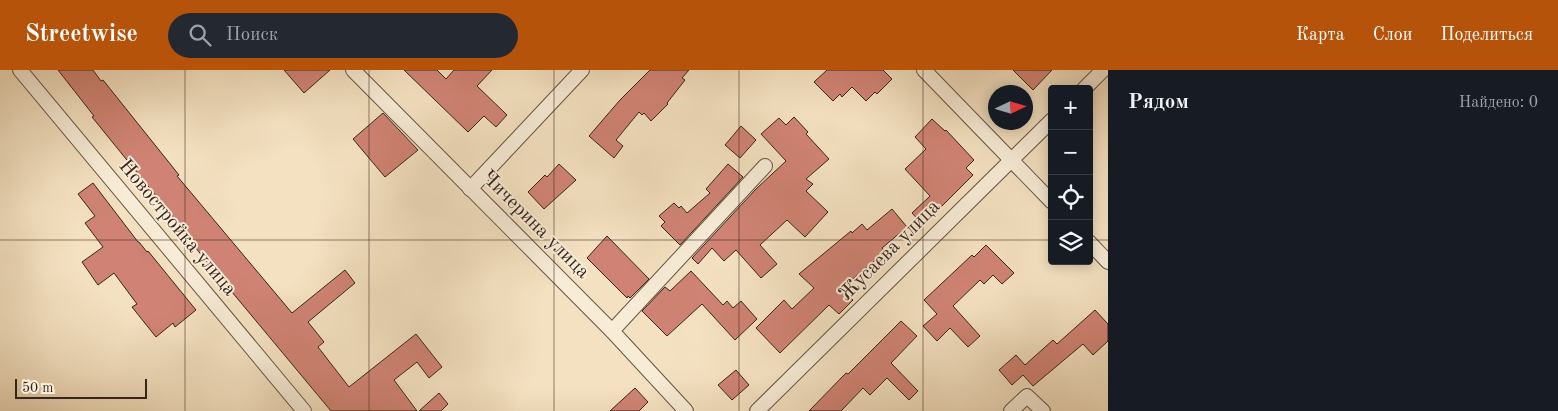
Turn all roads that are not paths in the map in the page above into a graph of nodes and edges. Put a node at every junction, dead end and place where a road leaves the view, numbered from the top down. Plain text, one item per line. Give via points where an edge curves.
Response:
1 (20, 70) edge
2 (353, 70) edge
3 (582, 70) edge
4 (924, 70) edge
5 (1103, 70) edge
6 (1088, 85) edge
7 (1048, 124) edge
8 (1011, 158) junction
9 (765, 166) dead end
10 (470, 189) junction
11 (1048, 198) edge
12 (1093, 246) edge
13 (1108, 262) edge
14 (612, 331) junction
15 (304, 411) edge
16 (686, 411) edge
17 (758, 411) edge
18 (1011, 411) edge
19 (1043, 411) edge

1 - 15 street, Новостройка улица
2 - 10 street, Чичерина улица
3 - 10 street
4 - 8 street
5 - 6 street
7 - 8 street, Жусаева улица
8 - 11 street
8 - 17 street, Жусаева улица
9 - 14 street
10 - 14 street, Чичерина улица
12 - 13 street
14 - 16 street, Чичерина улица
18 - 19 street via 1027,396

